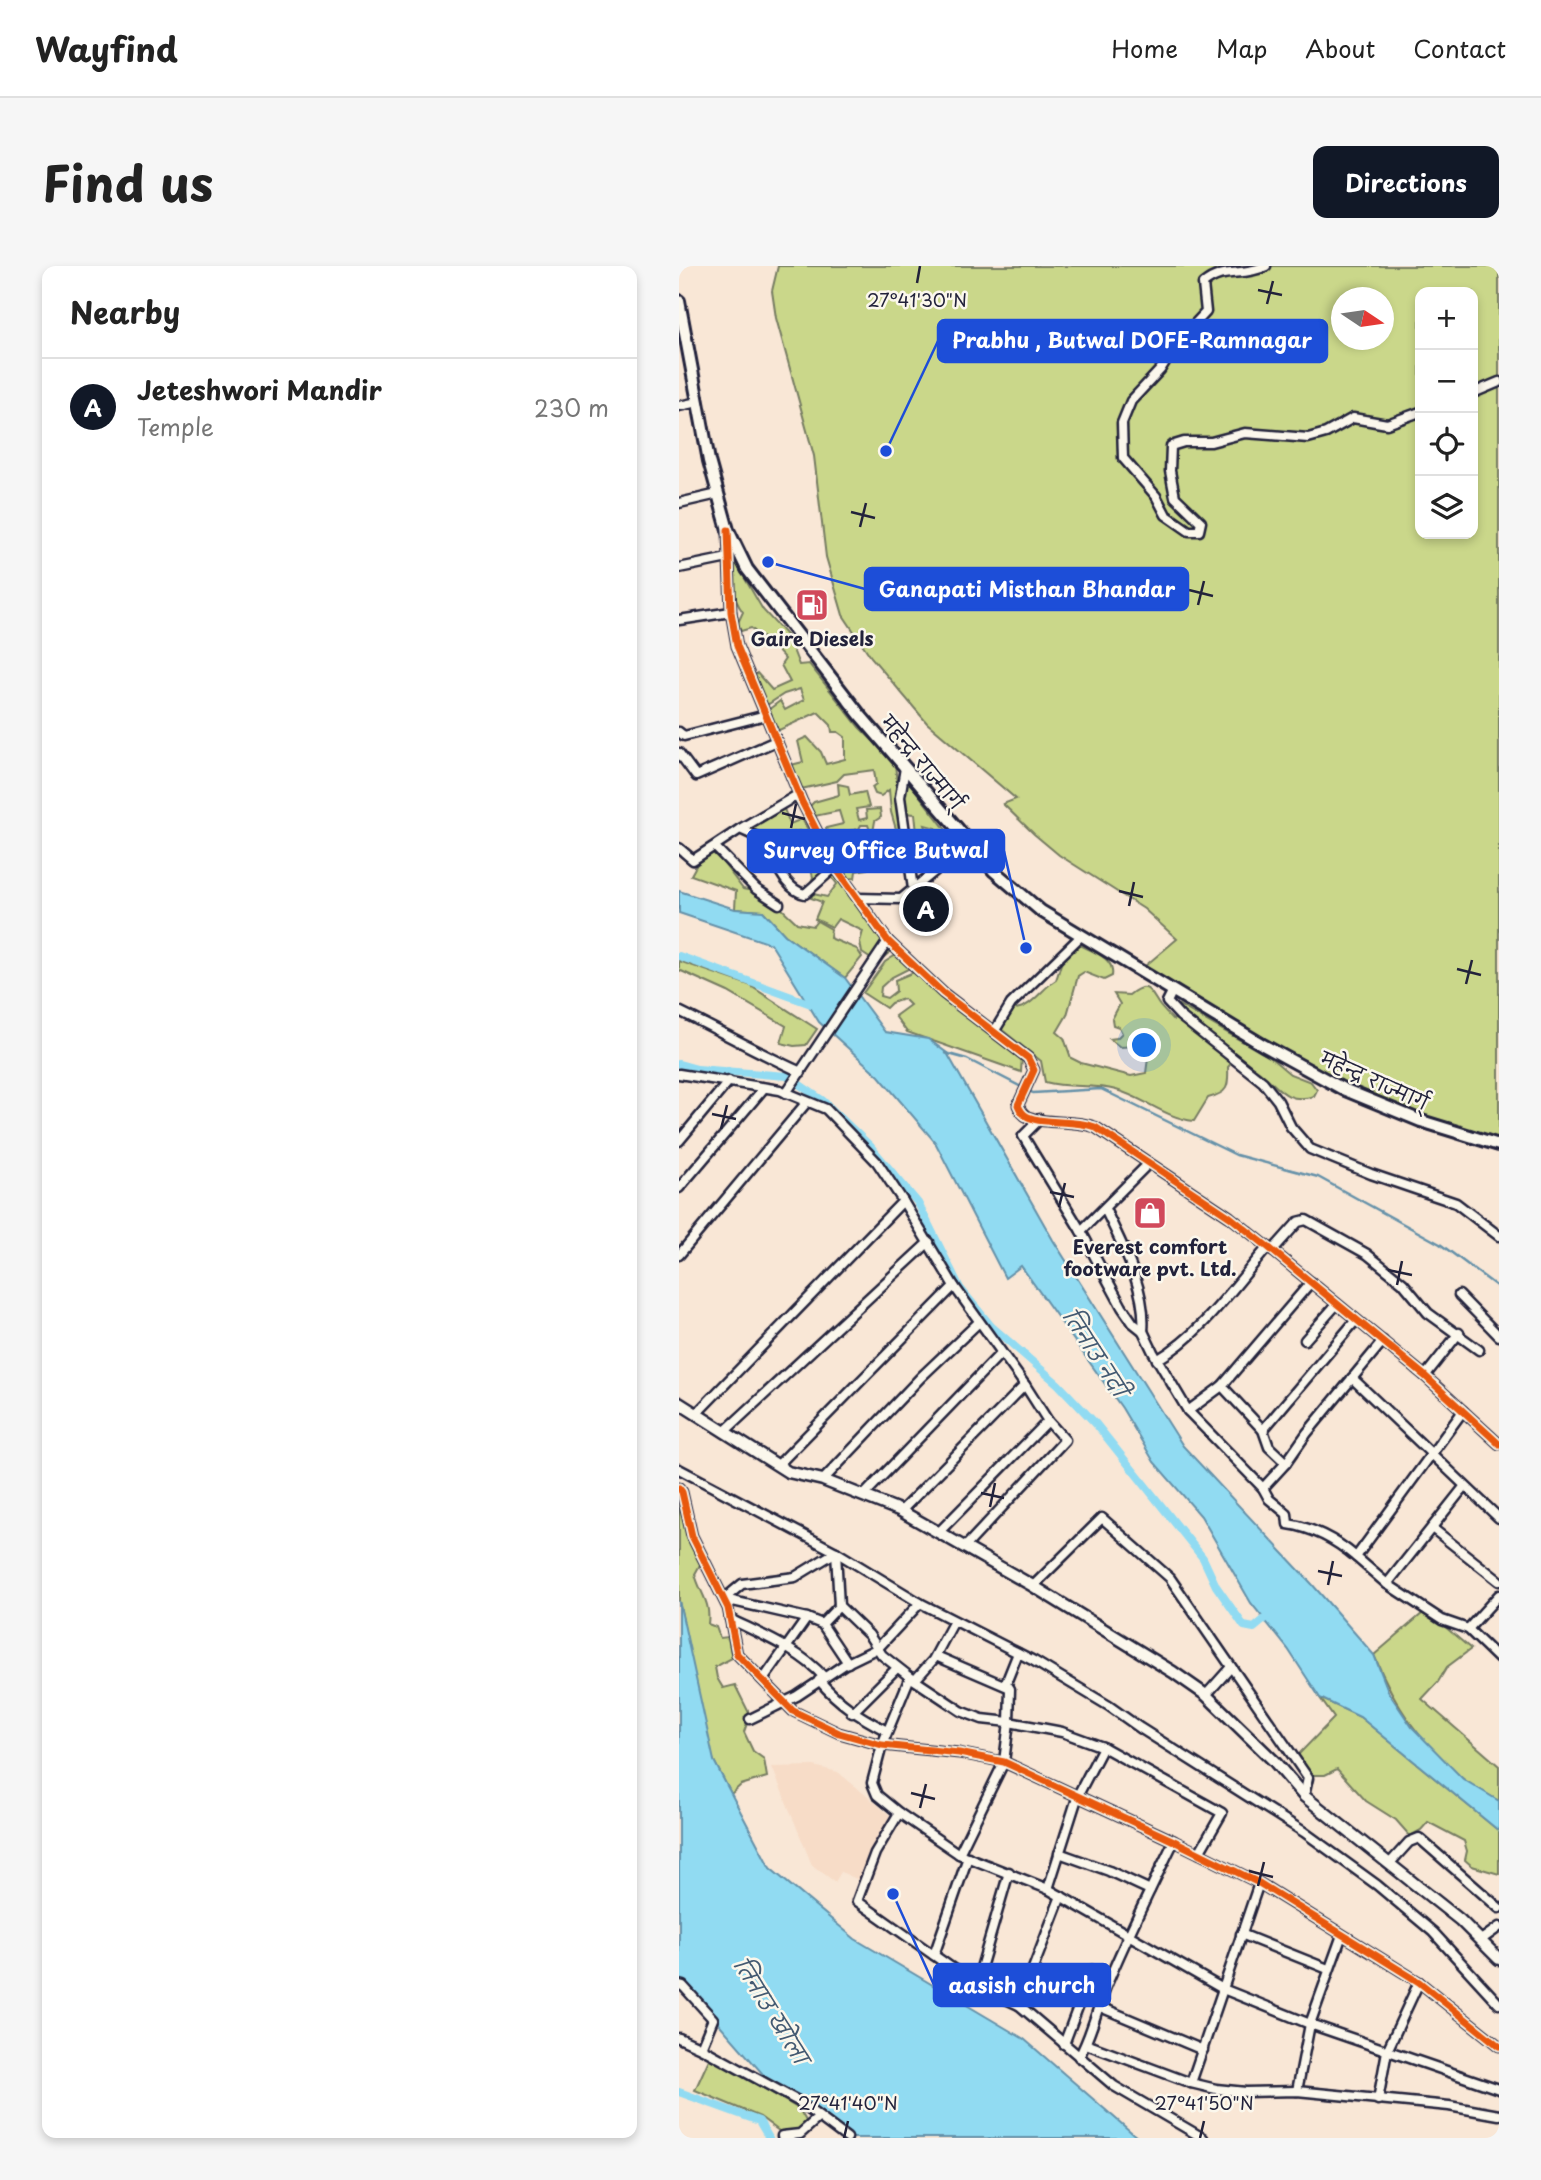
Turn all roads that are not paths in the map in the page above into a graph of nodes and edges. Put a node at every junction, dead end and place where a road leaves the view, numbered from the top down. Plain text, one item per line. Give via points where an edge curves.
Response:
1 (1266, 266) edge
2 (679, 300) edge
3 (1499, 382) edge
4 (1478, 391) edge
5 (698, 402) junction
6 (679, 406) edge
7 (1417, 413) edge
8 (718, 494) junction
9 (679, 503) edge
10 (728, 530) junction
11 (727, 558) junction
12 (679, 568) edge
13 (731, 612) junction
14 (679, 620) edge
15 (767, 715) junction
16 (679, 732) edge
17 (776, 741) junction
18 (679, 753) edge
19 (905, 768) junction
20 (802, 802) junction
21 (740, 829) junction
22 (969, 843) junction
23 (715, 847) junction
24 (679, 848) edge
25 (835, 867) junction
26 (913, 889) junction
27 (857, 898) junction
28 (779, 904) dead end
29 (1081, 936) junction
30 (888, 941) junction
31 (1173, 990) junction
32 (679, 1011) edge
33 (994, 1032) junction
34 (801, 1072) junction
35 (679, 1074) edge
36 (729, 1081) junction
37 (764, 1088) junction
38 (786, 1093) junction
39 (807, 1102) junction
40 (1040, 1119) junction
41 (679, 1141) edge
42 (1499, 1145) edge
43 (1148, 1164) junction
44 (679, 1188) edge
45 (903, 1201) junction
46 (1105, 1209) junction
47 (1081, 1231) junction
48 (1499, 1236) edge
49 (929, 1242) junction
50 (1270, 1249) junction
51 (679, 1255) edge
52 (1311, 1282) junction
53 (954, 1286) junction
54 (1459, 1294) dead end
55 (1336, 1305) junction
56 (1356, 1320) junction
57 (979, 1322) junction
58 (1143, 1331) junction
59 (1459, 1333) junction
60 (1499, 1336) edge
61 (1305, 1340) dead end
62 (1383, 1341) junction
63 (1479, 1350) dead end
64 (1001, 1353) junction
65 (1157, 1360) junction
66 (1425, 1376) junction
67 (1352, 1379) junction
68 (1025, 1385) junction
69 (1222, 1386) junction
70 (679, 1403) edge
71 (1188, 1411) junction
72 (1463, 1411) junction
73 (696, 1414) junction
74 (1048, 1422) junction
75 (1263, 1430) junction
76 (725, 1432) junction
77 (1499, 1444) edge
78 (1431, 1454) junction
79 (1286, 1463) junction
80 (778, 1465) junction
81 (679, 1469) edge
82 (823, 1480) junction
83 (1464, 1487) junction
84 (679, 1488) edge
85 (1263, 1488) junction
86 (863, 1496) junction
87 (901, 1511) junction
88 (1499, 1518) edge
89 (1432, 1528) junction
90 (939, 1532) junction
91 (965, 1546) junction
92 (836, 1552) junction
93 (1356, 1557) junction
94 (1499, 1581) edge
95 (1387, 1584) junction
96 (1033, 1586) junction
97 (1499, 1595) edge
98 (724, 1599) junction
99 (920, 1603) junction
100 (839, 1606) junction
101 (807, 1618) junction
102 (730, 1619) junction
103 (954, 1621) junction
104 (822, 1624) junction
105 (1468, 1629) junction
106 (786, 1648) junction
107 (878, 1648) junction
108 (1018, 1653) junction
109 (936, 1656) junction
110 (1499, 1659) edge
111 (848, 1663) junction
112 (1231, 1667) junction
113 (897, 1668) junction
114 (821, 1679) junction
115 (912, 1679) junction
116 (763, 1680) junction
117 (1010, 1689) junction
118 (1206, 1695) junction
119 (785, 1702) junction
120 (852, 1713) junction
121 (750, 1718) dead end
122 (1009, 1722) junction
123 (887, 1731) junction
124 (882, 1745) junction
125 (1103, 1747) junction
126 (1004, 1762) junction
127 (1078, 1795) junction
128 (1304, 1796) junction
129 (899, 1813) junction
130 (1174, 1841) junction
131 (1059, 1853) junction
132 (1199, 1853) junction
133 (958, 1854) junction
134 (968, 1857) junction
135 (1390, 1863) junction
136 (1009, 1872) junction
137 (1259, 1883) junction
138 (1048, 1889) junction
139 (1150, 1890) junction
140 (1061, 1896) junction
141 (1499, 1908) edge
142 (1499, 1927) edge
143 (1241, 1934) junction
144 (1127, 1935) junction
145 (1342, 1935) junction
146 (1481, 1940) junction
147 (934, 1955) junction
148 (1499, 1959) edge
149 (1328, 1969) junction
150 (1092, 1970) dead end
151 (1419, 1982) junction
152 (679, 1985) edge
153 (976, 1985) junction
154 (1223, 1989) junction
155 (1499, 2004) edge
156 (1019, 2006) junction
157 (1098, 2006) junction
158 (1310, 2024) junction
159 (679, 2038) edge
160 (1063, 2044) junction
161 (1086, 2044) junction
162 (1499, 2046) edge
163 (701, 2048) junction
164 (1203, 2050) junction
165 (1387, 2051) junction
166 (1079, 2057) junction
167 (1191, 2083) junction
168 (1499, 2089) edge
169 (1297, 2091) junction
170 (1378, 2100) junction
171 (1499, 2115) edge
172 (819, 2117) junction
173 (782, 2137) edge
174 (847, 2138) edge
175 (1203, 2138) edge

1 - 7 street via 1225,267 1212,272 1203,284 1206,312 1131,401 1122,423 1123,458 1156,496 1165,515 1189,531 1199,531 1201,522 1175,497 1171,446 1245,433 1308,438 1353,418 1387,424
2 - 5 highway, महेन्द्र राज्मार्ग्
3 - 4 street
5 - 6 street
5 - 8 highway, महेन्द्र राज्मार्ग्
8 - 9 street
8 - 10 highway, महेन्द्र राज्मार्ग्
10 - 11 street
10 - 19 highway, महेन्द्र राज्मार्ग् via 747,569
11 - 12 street
11 - 13 street
13 - 14 street
13 - 15 street via 737,646
15 - 16 street via 684,736
15 - 17 street
17 - 18 street via 696,776
17 - 20 street
19 - 22 highway, महेन्द्र राज्मार्ग्
19 - 26 street via 900,797
20 - 21 street via 794,797
20 - 25 street
21 - 23 street
21 - 25 street via 761,840 798,893 805,894
22 - 26 street
22 - 29 highway, महेन्द्र राज्मार्ग् via 993,871 1041,911
23 - 24 street via 693,860
23 - 28 street via 756,889
25 - 27 street
26 - 27 street via 901,899
27 - 30 street
29 - 31 highway, महेन्द्र राज्मार्ग्
29 - 33 street via 1011,1004
30 - 33 street via 943,993
30 - 34 street
31 - 42 highway, महेन्द्र राज्मार्ग् via 1343,1089 1421,1121
31 - 48 street via 1167,1002 1263,1082 1310,1149 1456,1203
32 - 34 street
33 - 40 street via 1027,1058 1034,1070 1017,1105 1026,1117
34 - 38 street
35 - 36 street
36 - 37 street
36 - 41 street
37 - 38 street
37 - 44 street
38 - 39 street
39 - 45 street via 826,1109 856,1139
39 - 51 street
40 - 43 street via 1095,1127
40 - 47 street via 1023,1136
43 - 46 street
43 - 50 street
45 - 49 street
45 - 73 street
46 - 47 street
46 - 58 street via 1137,1286
47 - 58 street via 1122,1307
49 - 53 street
49 - 76 street
50 - 52 street
50 - 59 street via 1306,1220 1367,1254 1403,1283 1428,1313
50 - 65 street via 1197,1330
52 - 55 street
52 - 69 street
53 - 57 street
53 - 80 street
54 - 60 street
55 - 56 street
55 - 61 street
56 - 62 street
56 - 75 street
57 - 64 street
57 - 82 street
58 - 65 street
59 - 63 street
59 - 66 street
62 - 66 street
62 - 67 street
64 - 68 street
64 - 86 street
65 - 71 street
66 - 72 street
67 - 78 street
67 - 79 street
68 - 74 street
68 - 87 street
69 - 71 street
69 - 75 street
70 - 73 main road
71 - 85 street
72 - 77 street
72 - 78 street
73 - 76 main road
74 - 90 street
74 - 91 street via 1065,1440
75 - 79 street via 1269,1447
76 - 80 main road
78 - 83 street
78 - 93 street
79 - 85 street
80 - 82 main road
81 - 92 street
82 - 86 main road
83 - 88 street
83 - 89 street
84 - 98 street via 692,1536
85 - 93 street via 1287,1514 1288,1524 1336,1540
86 - 87 main road
87 - 90 main road
89 - 94 street
89 - 95 street
90 - 91 main road
91 - 96 main road
92 - 98 street via 795,1577 743,1584
92 - 99 street
92 - 100 street
93 - 95 street
95 - 105 street via 1442,1620
96 - 112 street via 1102,1517 1170,1578
96 - 118 main road
97 - 105 street
98 - 101 street
98 - 102 street
99 - 103 street
99 - 107 street
100 - 104 street
100 - 107 street
101 - 104 street
101 - 106 street
102 - 106 street
102 - 116 street via 737,1654
103 - 108 street
103 - 109 street
104 - 111 street
105 - 110 street
106 - 114 street via 814,1666
106 - 116 street
107 - 111 street
107 - 113 street
108 - 117 street via 1006,1683
108 - 155 street via 1304,1832 1377,1885 1433,1932
109 - 115 street
109 - 117 street
111 - 114 street
112 - 118 street
112 - 128 street via 1308,1779
113 - 115 street
113 - 120 street
114 - 119 street
114 - 120 street
115 - 122 street via 961,1711
115 - 123 street
116 - 119 street
117 - 122 street
118 - 128 main road
119 - 121 street
119 - 124 street via 839,1733
120 - 123 street
122 - 125 street via 1062,1732
122 - 126 street
123 - 124 street
124 - 126 street
124 - 129 street via 872,1783 877,1795
125 - 127 street
125 - 132 street via 1222,1813
126 - 127 street
126 - 133 street
127 - 130 street
127 - 131 street
128 - 135 main road
129 - 133 street
129 - 147 street via 875,1853 857,1901
130 - 132 street
130 - 139 street
131 - 138 street
131 - 139 street
132 - 137 street
133 - 134 street
134 - 136 street
134 - 147 street
135 - 141 street via 1419,1838
135 - 146 main road
136 - 138 street
136 - 153 street
137 - 143 street
137 - 145 street
138 - 140 street
139 - 144 street
140 - 144 street
140 - 156 street
142 - 146 street
143 - 149 street
143 - 154 street
144 - 154 street
144 - 157 street
145 - 149 street
145 - 151 street
146 - 148 main road
147 - 153 street
149 - 158 street
150 - 160 street
151 - 162 street
151 - 165 street
152 - 163 street via 713,2019
153 - 156 street
154 - 158 street
154 - 164 street
156 - 160 street
157 - 161 street
157 - 164 street
158 - 165 street
158 - 169 street
159 - 163 street
160 - 166 street
161 - 166 street
161 - 167 street
163 - 172 street
164 - 167 street
165 - 168 street
165 - 170 street
166 - 175 street via 1114,2086
167 - 169 street via 1246,2092
169 - 170 street
170 - 171 street
172 - 173 street via 800,2134
172 - 174 street

